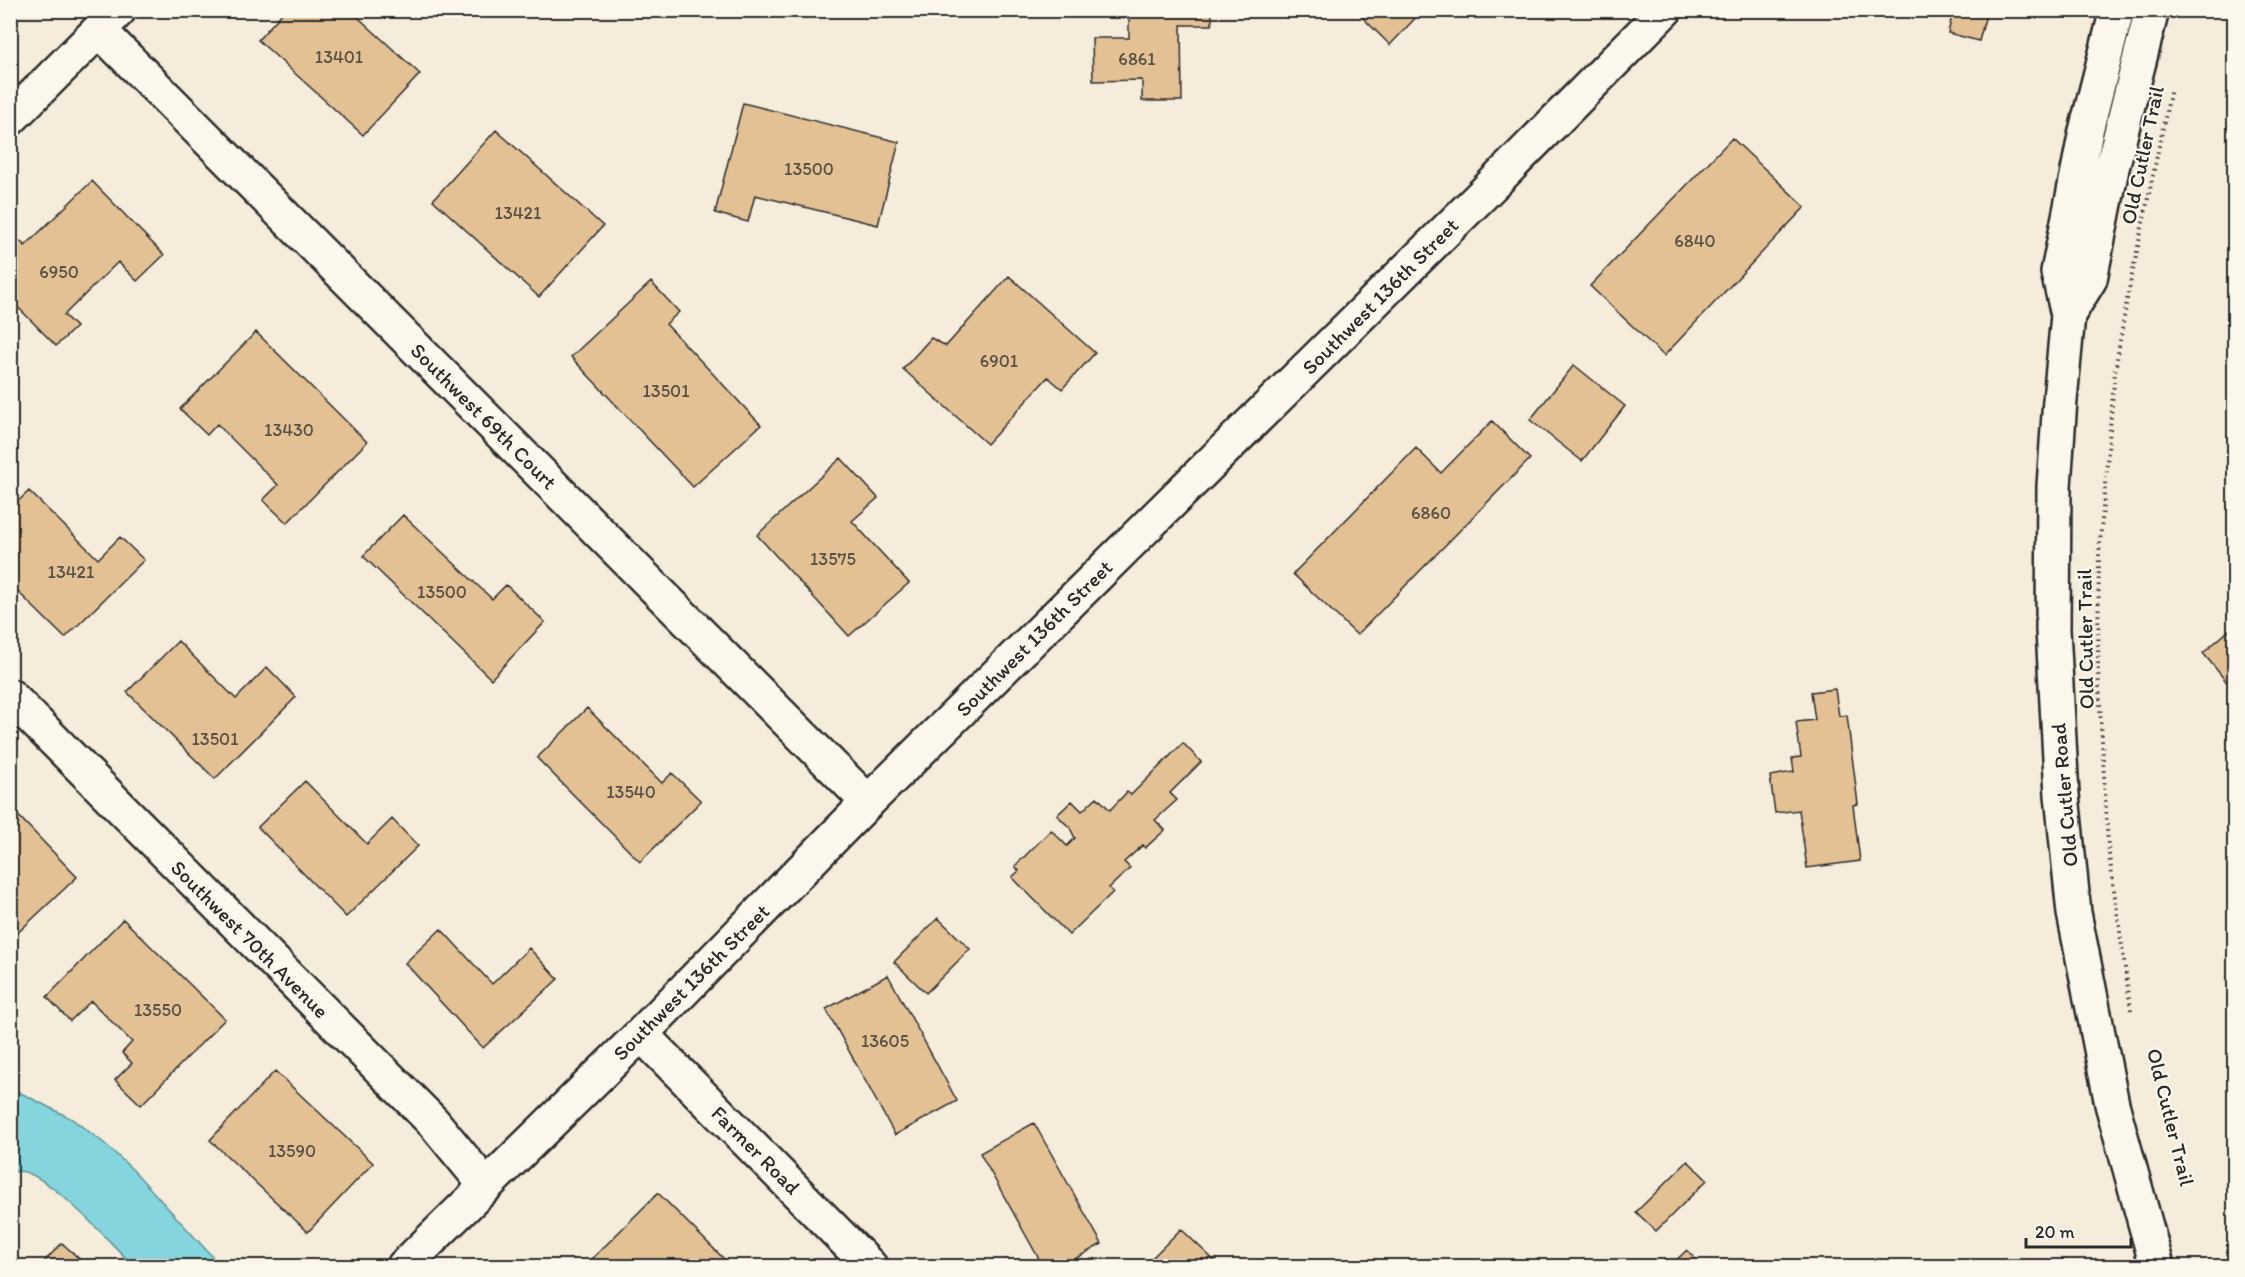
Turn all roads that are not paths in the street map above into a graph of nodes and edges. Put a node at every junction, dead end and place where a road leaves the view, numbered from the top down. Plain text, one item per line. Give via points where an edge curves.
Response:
1 (1665, 10) edge
2 (2117, 10) edge
3 (2152, 10) edge
4 (109, 20) edge
5 (10, 119) edge
6 (2068, 315) junction
7 (10, 696) edge
8 (868, 802) junction
9 (641, 1034) junction
10 (486, 1186) junction
11 (404, 1266) edge
12 (870, 1266) edge
13 (2157, 1266) edge

1 - 8 street, Southwest 136th Street
2 - 6 street via 2086,131 2058,272
3 - 6 street via 2112,168 2090,279
4 - 5 street
4 - 8 street, Southwest 69th Court
6 - 13 street, Old Cutler Road via 2053,543 2053,630 2062,795 2074,913 2100,1047
7 - 10 street, Southwest 70th Avenue via 434,1123
8 - 9 street, Southwest 136th Street
9 - 10 street, Southwest 136th Street
9 - 12 street, Farmer Road
10 - 11 street, Southwest 136th Street

